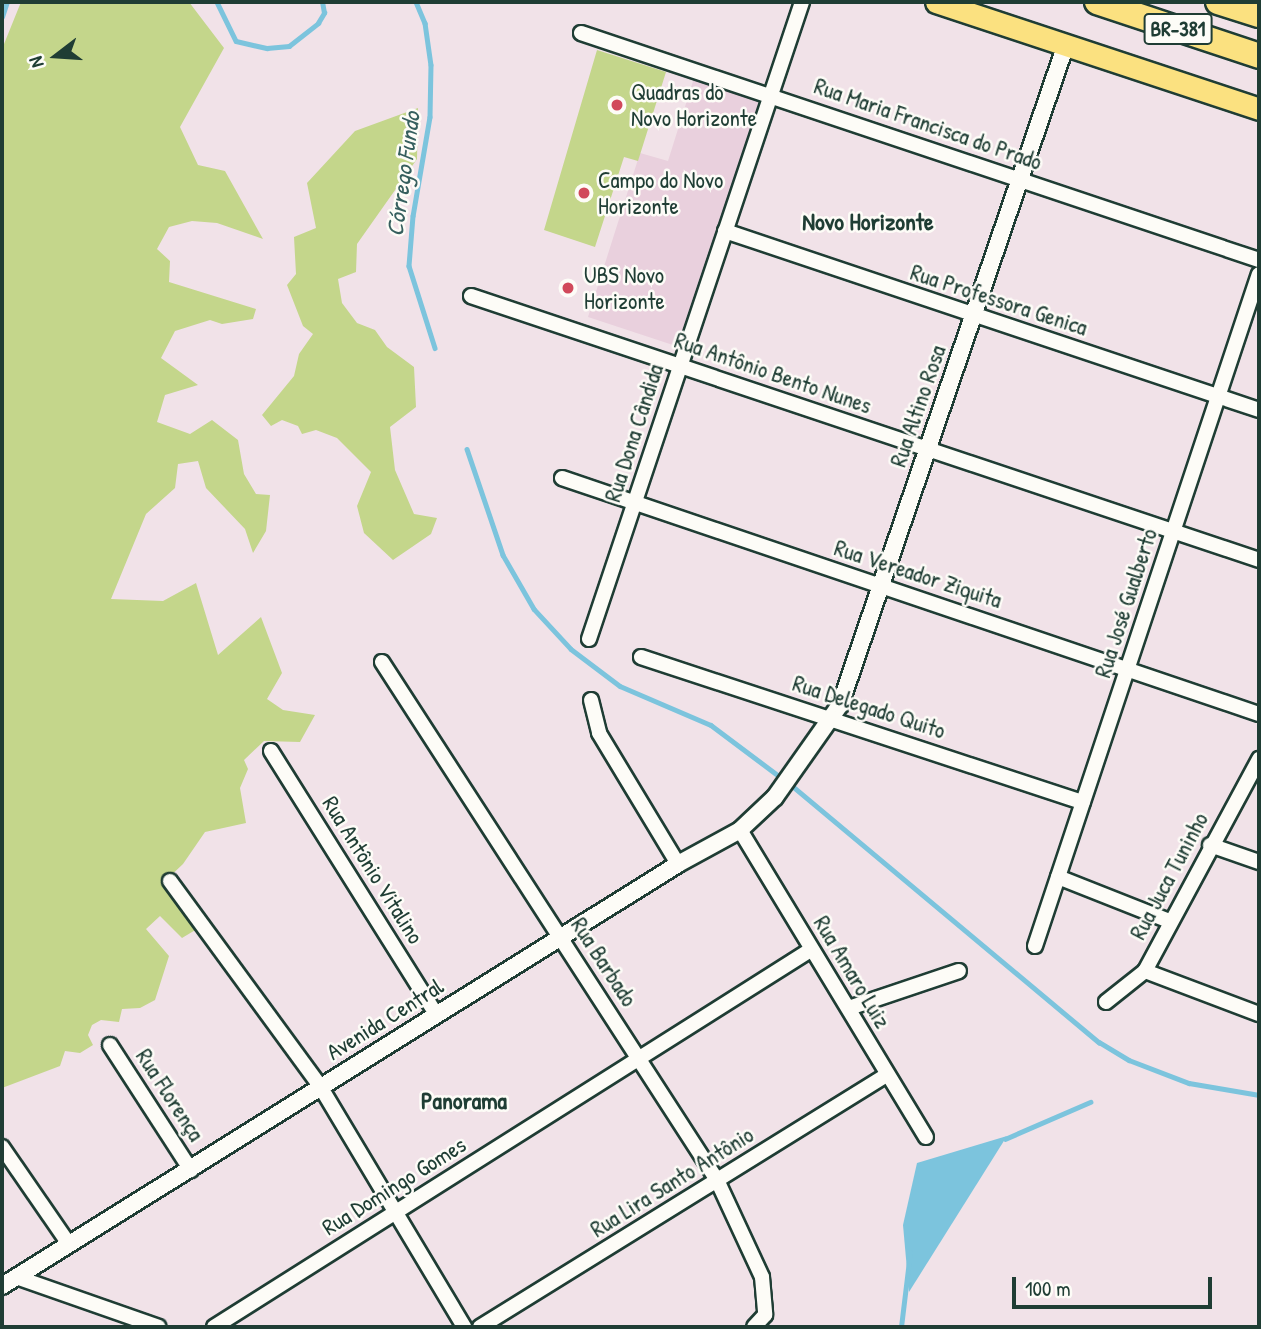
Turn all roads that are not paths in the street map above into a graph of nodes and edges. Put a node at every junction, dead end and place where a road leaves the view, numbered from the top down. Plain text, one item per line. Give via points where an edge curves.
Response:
1 (802, 2) edge
2 (936, 2) edge
3 (1097, 2) edge
4 (1218, 2) edge
5 (1259, 15) edge
6 (581, 33) dead end
7 (1066, 44) junction
8 (1259, 56) edge
9 (771, 94) junction
10 (1259, 109) edge
11 (1019, 180) junction
12 (725, 231) junction
13 (1259, 260) edge
14 (1259, 274) edge
15 (471, 296) dead end
16 (973, 316) junction
17 (680, 365) junction
18 (1219, 396) junction
19 (1259, 410) edge
20 (928, 449) junction
21 (562, 478) dead end
22 (634, 503) junction
23 (1174, 530) junction
24 (1259, 560) edge
25 (881, 587) junction
26 (589, 639) dead end
27 (641, 657) dead end
28 (382, 662) dead end
29 (1128, 668) junction
30 (591, 700) dead end
31 (1259, 714) edge
32 (833, 719) junction
33 (271, 751) dead end
34 (1259, 759) edge
35 (775, 797) joint
36 (1083, 802) junction
37 (740, 830) junction
38 (1210, 845) junction
39 (1259, 862) edge
40 (678, 864) junction
41 (1058, 877) junction
42 (170, 881) dead end
43 (1169, 921) junction
44 (561, 938) junction
45 (1035, 946) dead end
46 (812, 949) junction
47 (958, 971) dead end
48 (1145, 971) junction
49 (1106, 1002) dead end
50 (849, 1008) junction
51 (436, 1014) junction
52 (1259, 1014) edge
53 (110, 1045) dead end
54 (640, 1058) junction
55 (887, 1075) junction
56 (320, 1086) junction
57 (926, 1138) dead end
58 (2, 1147) edge
59 (191, 1170) junction
60 (717, 1180) junction
61 (394, 1213) junction
62 (69, 1244) junction
63 (9, 1281) edge
64 (159, 1327) edge
65 (214, 1327) edge
66 (464, 1327) edge
67 (480, 1327) edge
68 (754, 1327) edge

1 - 9 street, Rua Dona Cândida
2 - 7 main road
3 - 8 highway, BR-381
4 - 5 highway, BR-381
6 - 9 street, Rua Maria Francisca do Prado
7 - 10 main road
7 - 11 street, Rua Altino Rosa
9 - 11 street, Rua Maria Francisca do Prado
9 - 12 street, Rua Dona Cândida
11 - 13 street, Rua Maria Francisca do Prado
11 - 16 street, Rua Altino Rosa
12 - 16 street, Rua Professora Genica
12 - 17 street, Rua Dona Cândida
14 - 18 street, Rua José Gualberto
15 - 17 street, Rua Antônio Bento Nunes
16 - 18 street, Rua Professora Genica
16 - 20 street, Rua Altino Rosa
17 - 20 street, Rua Antônio Bento Nunes
17 - 22 street, Rua Dona Cândida
18 - 19 street, Rua Professora Genica
18 - 23 street, Rua José Gualberto
20 - 23 street, Rua Antônio Bento Nunes
20 - 25 street, Rua Altino Rosa
21 - 22 street, Rua Vereador Ziquita
22 - 25 street, Rua Vereador Ziquita
22 - 26 street, Rua Dona Cândida
23 - 24 street, Rua Antônio Bento Nunes
23 - 29 street, Rua José Gualberto
25 - 29 street, Rua Vereador Ziquita
25 - 32 street, Rua Altino Rosa
27 - 32 street, Rua Delegado Quito
28 - 44 street, Rua Barbado
29 - 31 street, Rua Vereador Ziquita
29 - 36 street, Rua José Gualberto
30 - 40 street via 598,733
32 - 35 street, Rua Altino Rosa
32 - 36 street, Rua Delegado Quito
33 - 51 street, Rua Antônio Vitalino
34 - 38 street, Rua Juca Tuninho
35 - 37 street, Avenida Central
36 - 41 street, Rua José Gualberto
37 - 40 street, Avenida Central
37 - 46 street, Rua Amaro Luiz
38 - 39 street
38 - 43 street, Rua Juca Tuninho
40 - 44 street, Avenida Central
41 - 43 street
41 - 45 street, Rua José Gualberto
42 - 56 street
43 - 48 street, Rua Juca Tuninho
44 - 51 street, Avenida Central
44 - 54 street, Rua Barbado
46 - 50 street, Rua Amaro Luiz
46 - 54 street, Rua Domingo Gomes
47 - 50 street
48 - 49 street, Rua Juca Tuninho
48 - 52 street
50 - 55 street, Rua Amaro Luiz
51 - 56 street, Avenida Central
53 - 59 street, Rua Florença
54 - 60 street, Rua Barbado
54 - 61 street, Rua Domingo Gomes
55 - 57 street, Rua Amaro Luiz
55 - 60 street, Rua Lira Santo Antônio
56 - 59 street, Avenida Central
56 - 61 street
58 - 62 street
59 - 62 street, Avenida Central
60 - 67 street, Rua Lira Santo Antônio
60 - 68 street, Rua Barbado via 751,1248 767,1298 765,1315
61 - 65 street, Rua Domingo Gomes
61 - 66 street
62 - 63 street, Avenida Central
63 - 64 street

